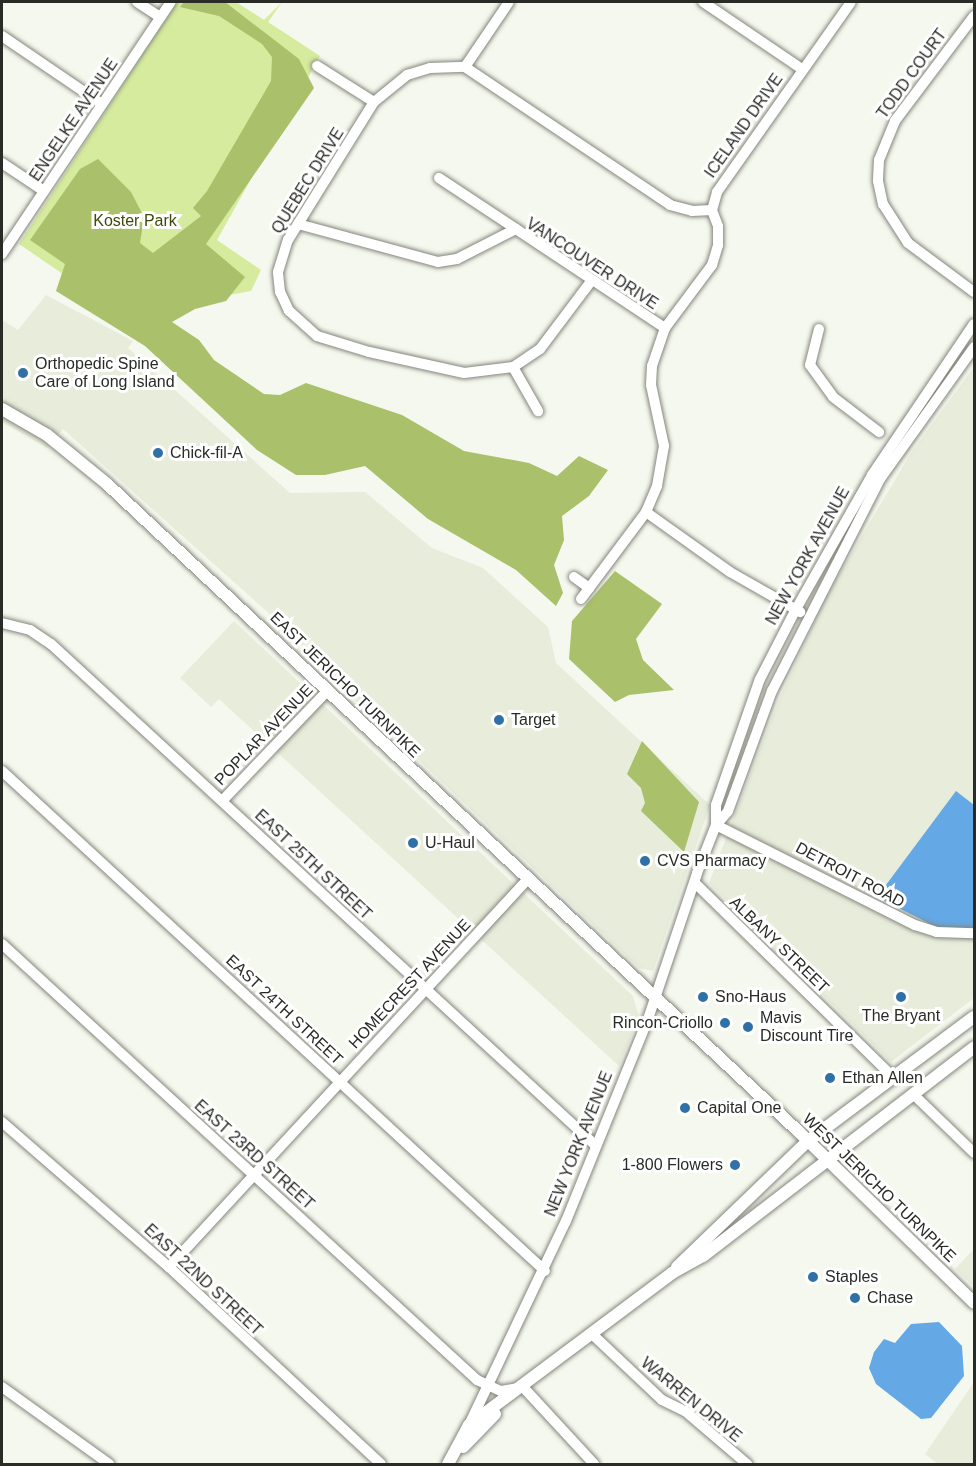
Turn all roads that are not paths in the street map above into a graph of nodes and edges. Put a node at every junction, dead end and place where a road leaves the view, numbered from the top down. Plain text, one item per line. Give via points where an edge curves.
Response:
1 (137, 2) edge
2 (171, 2) edge
3 (509, 2) edge
4 (704, 2) edge
5 (851, 2) edge
6 (975, 16) edge
7 (160, 17) junction
8 (2, 36) edge
9 (317, 66) dead end
10 (465, 67) junction
11 (802, 69) junction
12 (374, 102) junction
13 (102, 104) junction
14 (2, 163) edge
15 (439, 178) dead end
16 (44, 191) junction
17 (712, 210) junction
18 (298, 224) junction
19 (516, 229) junction
20 (2, 254) edge
21 (592, 280) junction
22 (975, 292) edge
23 (975, 324) edge
24 (664, 328) junction
25 (819, 329) dead end
26 (975, 347) edge
27 (513, 367) junction
28 (2, 409) edge
29 (538, 411) dead end
30 (879, 432) dead end
31 (646, 512) junction
32 (574, 577) dead end
33 (589, 588) junction
34 (581, 599) dead end
35 (796, 609) junction
36 (808, 616) junction
37 (2, 623) edge
38 (327, 691) junction
39 (2, 771) edge
40 (223, 800) junction
41 (716, 825) junction
42 (527, 880) junction
43 (695, 883) junction
44 (975, 933) edge
45 (2, 944) edge
46 (425, 988) junction
47 (654, 1000) junction
48 (975, 1017) edge
49 (975, 1047) edge
50 (894, 1078) junction
51 (339, 1081) junction
52 (913, 1094) junction
53 (2, 1122) edge
54 (808, 1141) junction
55 (595, 1145) junction
56 (975, 1153) edge
57 (826, 1159) junction
58 (254, 1175) junction
59 (168, 1267) junction
60 (545, 1271) junction
61 (672, 1273) junction
62 (975, 1303) edge
63 (592, 1334) junction
64 (487, 1385) junction
65 (2, 1387) edge
66 (523, 1387) junction
67 (469, 1425) junction
68 (108, 1464) edge
69 (381, 1464) edge
70 (449, 1464) edge
71 (594, 1464) edge
72 (747, 1464) edge

1 - 7 street
2 - 7 street, ENGELKE AVENUE
3 - 10 street
4 - 11 street
5 - 11 street, ICELAND DRIVE
6 - 22 street, TODD COURT via 895,121 879,160 878,181 883,204 908,243
7 - 13 street, ENGELKE AVENUE
8 - 13 street
9 - 12 street
10 - 12 street, QUEBEC DRIVE via 430,68 407,75
10 - 17 street via 670,205 692,211
11 - 17 street, ICELAND DRIVE via 727,174
12 - 18 street, QUEBEC DRIVE
13 - 16 street, ENGELKE AVENUE
14 - 16 street
15 - 19 street
16 - 20 street, ENGELKE AVENUE
17 - 24 street via 718,226 712,265
18 - 19 street, VANCOUVER DRIVE via 438,261 457,259
18 - 27 street, QUEBEC DRIVE via 281,257 280,292 289,310 317,336 441,371 488,372
19 - 21 street, VANCOUVER DRIVE
21 - 24 street, VANCOUVER DRIVE
21 - 27 street, QUEBEC DRIVE via 556,332 540,349
23 - 35 street, NEW YORK AVENUE via 872,475
24 - 31 street via 652,366 651,385 664,446 657,486
25 - 30 street via 810,365 833,397
26 - 36 street, NEW YORK AVENUE via 880,479
27 - 29 street
28 - 38 main road, EAST JERICHO TURNPIKE via 86,465
31 - 33 street
31 - 35 street via 730,572
32 - 33 street
33 - 34 street
35 - 36 street
35 - 41 street, NEW YORK AVENUE via 760,679 716,805
36 - 41 street, NEW YORK AVENUE via 772,692 728,811
37 - 40 street, EAST 25TH STREET via 30,630 51,644
38 - 40 street, POPLAR AVENUE
38 - 42 main road, EAST JERICHO TURNPIKE
39 - 51 street, EAST 24TH STREET
40 - 46 street, EAST 25TH STREET
41 - 43 street, NEW YORK AVENUE
41 - 44 street, DETROIT ROAD via 915,925 937,932
42 - 46 street, HOMECREST AVENUE
42 - 47 main road, EAST JERICHO TURNPIKE
43 - 47 street, NEW YORK AVENUE
43 - 50 street, ALBANY STREET
45 - 58 street, EAST 23RD STREET
46 - 51 street, HOMECREST AVENUE
46 - 55 street, EAST 25TH STREET
47 - 54 main road, WEST JERICHO TURNPIKE
47 - 55 street, NEW YORK AVENUE
48 - 50 main road
49 - 52 main road
50 - 54 main road
51 - 58 street, HOMECREST AVENUE
51 - 60 street, EAST 24TH STREET
52 - 56 street
52 - 57 main road
53 - 59 street, EAST 22ND STREET
54 - 57 main road, WEST JERICHO TURNPIKE
54 - 61 main road via 692,1249
55 - 60 street, NEW YORK AVENUE
57 - 61 main road via 703,1256
57 - 62 main road, WEST JERICHO TURNPIKE
58 - 59 street, HOMECREST AVENUE
58 - 64 street, EAST 23RD STREET
59 - 69 street, EAST 22ND STREET
60 - 64 street, NEW YORK AVENUE
61 - 63 main road
63 - 66 main road
63 - 72 street, WARREN DRIVE via 662,1400 685,1411
64 - 66 street via 501,1391
64 - 67 street, NEW YORK AVENUE
65 - 68 street
66 - 67 main road
66 - 70 main road
66 - 71 street
67 - 70 main road, NEW YORK AVENUE

